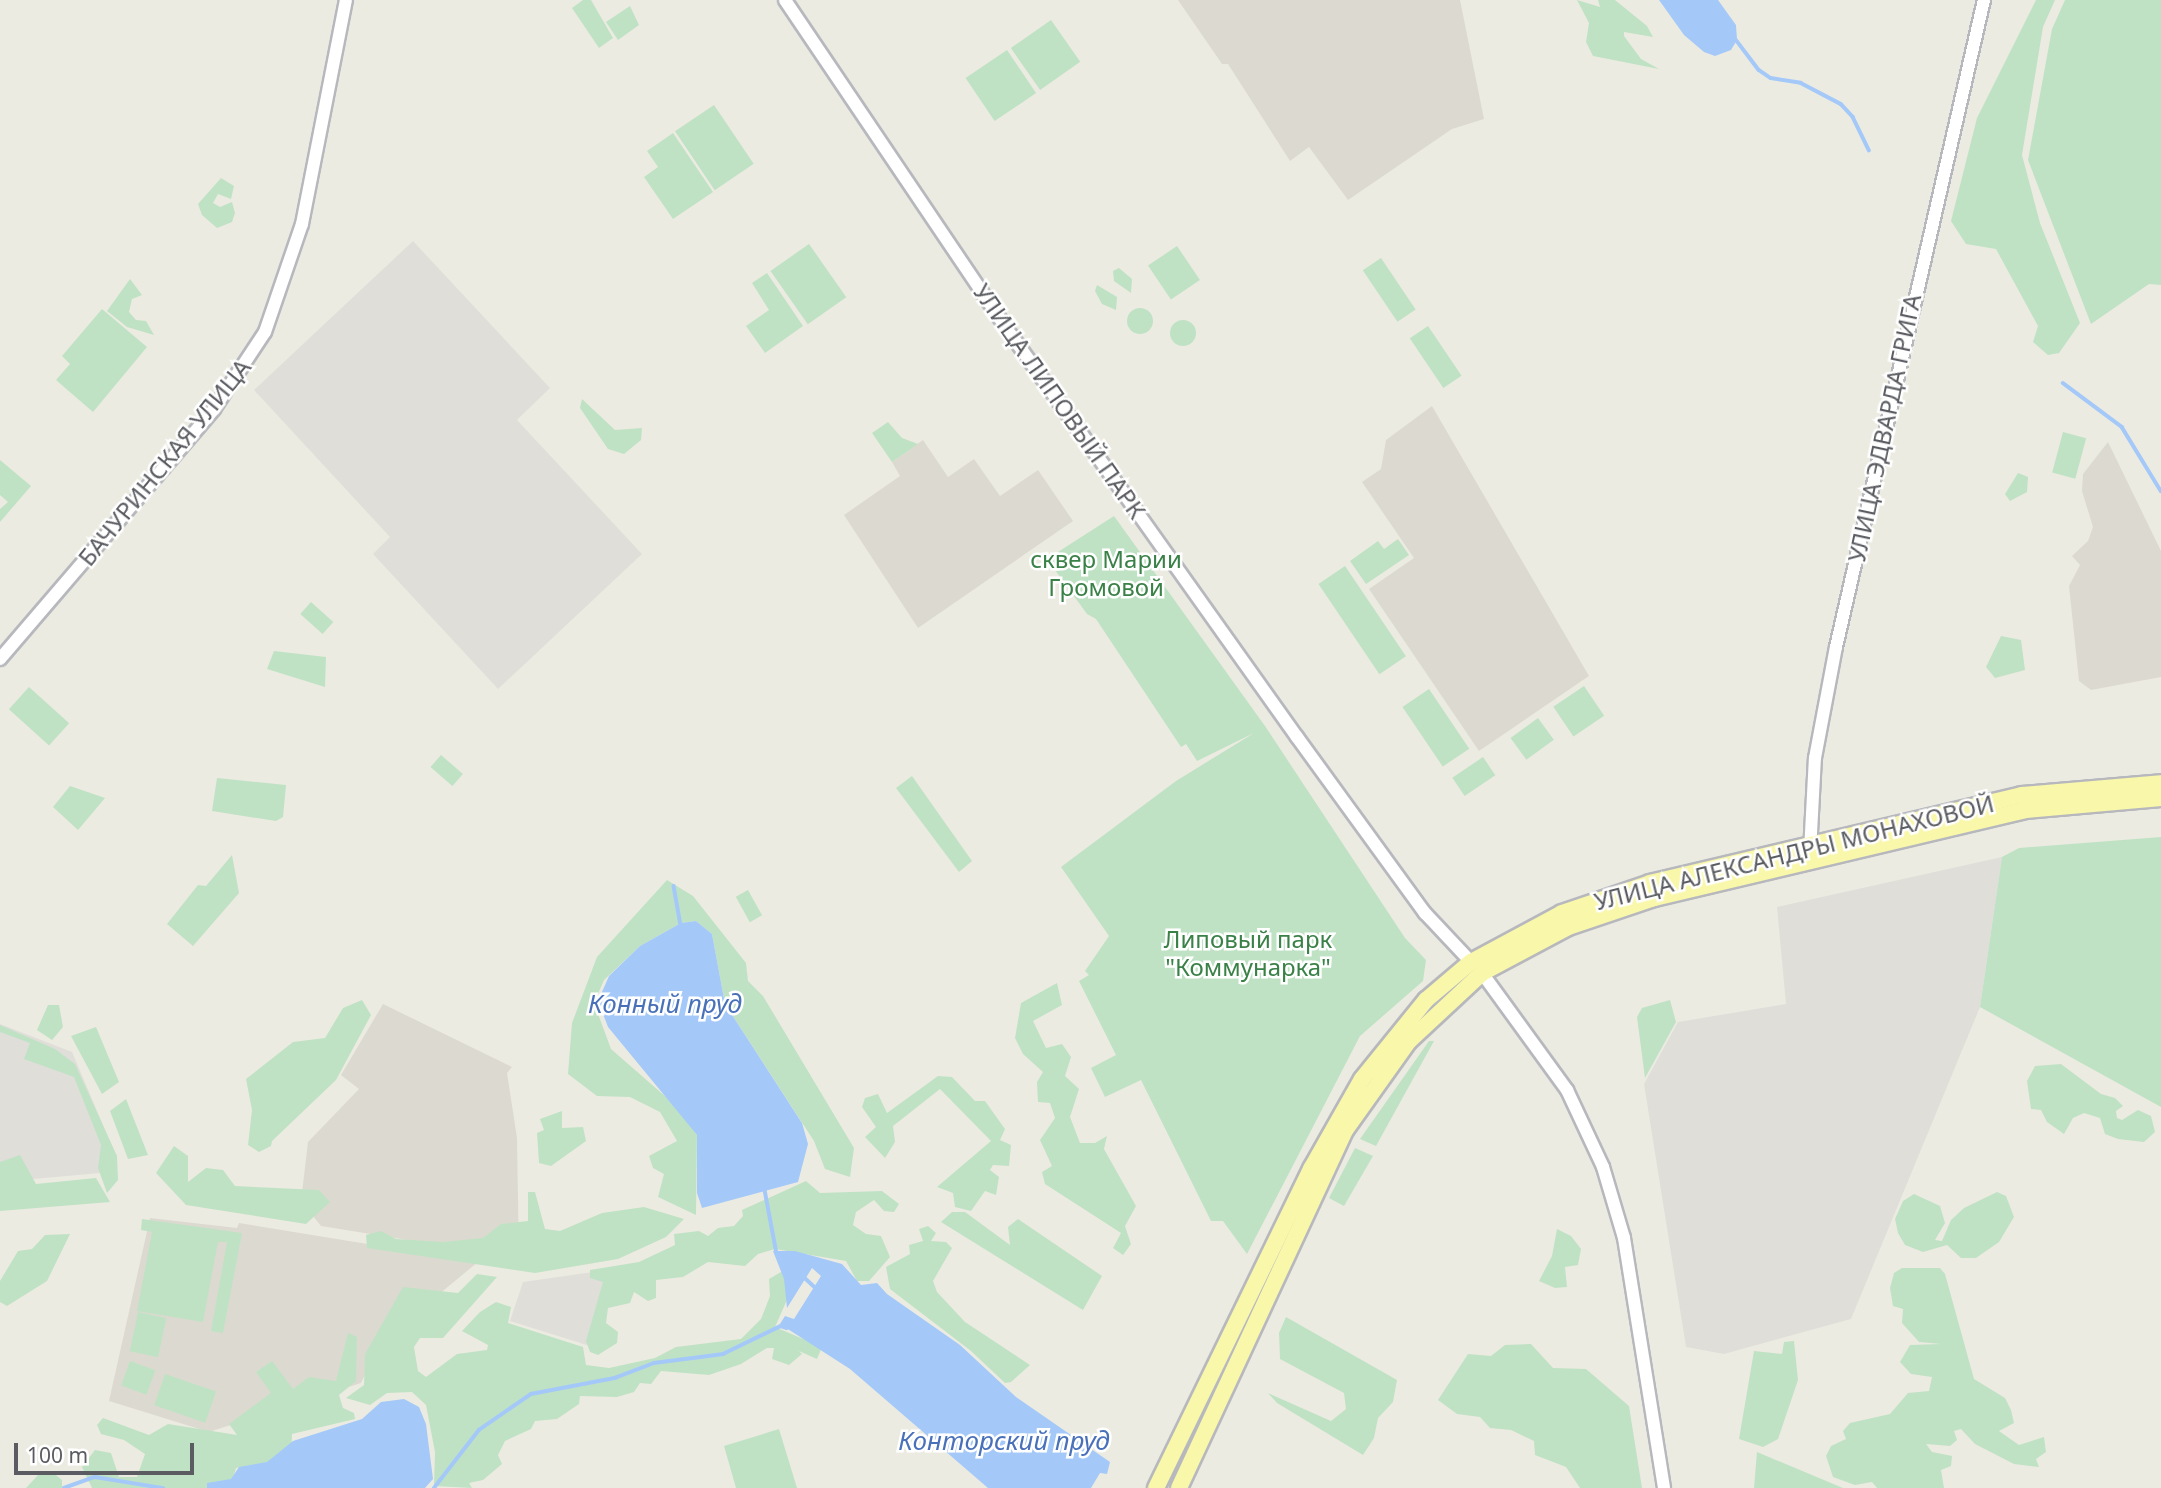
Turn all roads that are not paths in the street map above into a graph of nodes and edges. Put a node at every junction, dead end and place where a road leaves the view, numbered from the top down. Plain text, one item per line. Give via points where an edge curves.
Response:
1 (346, 0) edge
2 (785, 0) edge
3 (1984, 0) edge
4 (0, 659) edge
5 (2161, 783) edge
6 (2161, 798) edge
7 (1810, 852) junction
8 (1476, 968) junction
9 (1156, 1488) edge
10 (1179, 1488) edge
11 (1664, 1488) edge

1 - 4 street, БАЧУРИНСКАЯ УЛИЦА via 303,224 265,332 214,409
2 - 8 street, УЛИЦА ЛИПОВЫЙ ПАРК via 1019,345 1297,737 1425,914
3 - 7 street, УЛИЦА ЭДВАРДА ГРИГА via 1836,647 1815,758
5 - 7 main road, УЛИЦА АЛЕКСАНДРЫ МОНАХОВОЙ via 2022,795
6 - 7 main road, УЛИЦА АЛЕКСАНДРЫ МОНАХОВОЙ via 2025,810
7 - 8 main road, УЛИЦА АЛЕКСАНДРЫ МОНАХОВОЙ via 1598,899 1538,924
8 - 9 main road, УЛИЦА АЛЕКСАНДРЫ МОНАХОВОЙ via 1426,1000 1362,1079 1311,1170
8 - 10 main road, УЛИЦА АЛЕКСАНДРЫ МОНАХОВОЙ via 1408,1042 1346,1129
8 - 11 street, УЛИЦА ЛИПОВЫЙ ПАРК via 1567,1090 1603,1167 1624,1238

